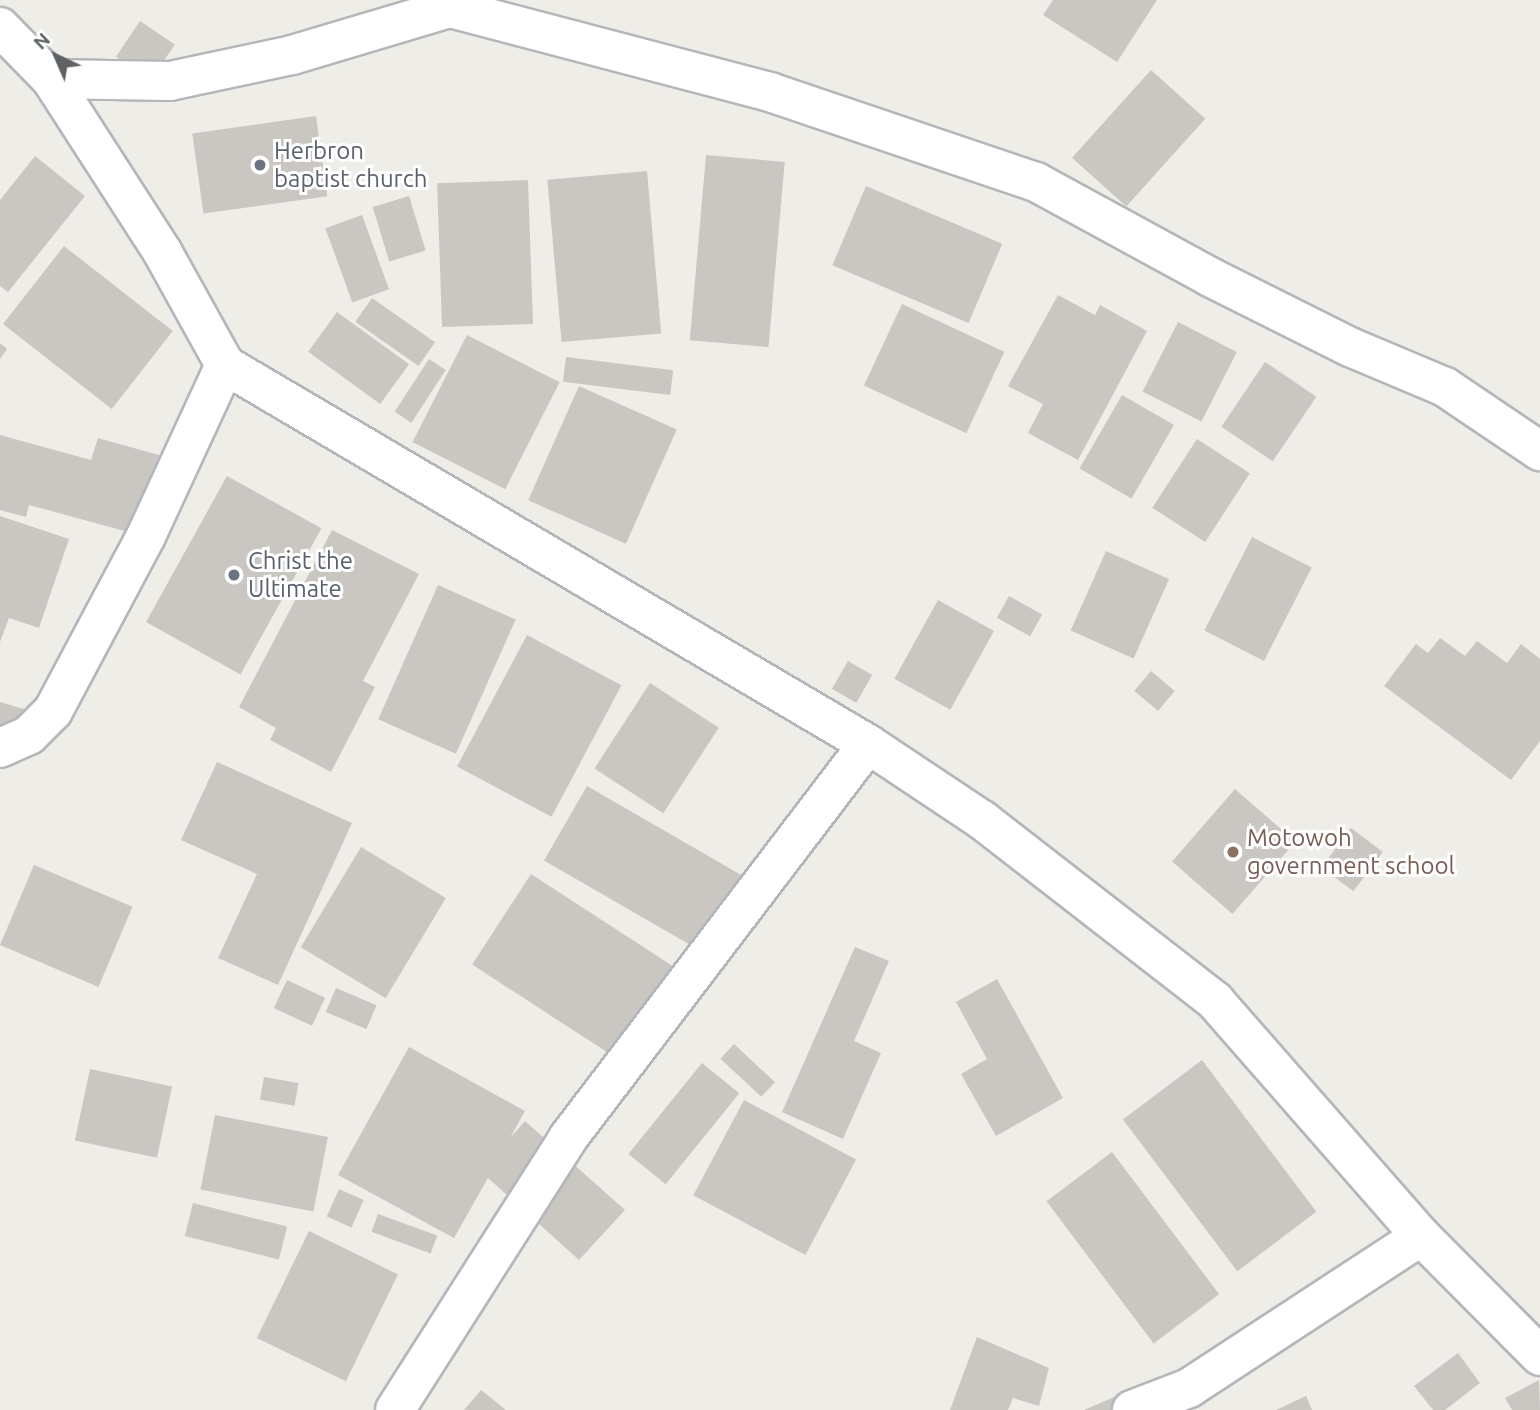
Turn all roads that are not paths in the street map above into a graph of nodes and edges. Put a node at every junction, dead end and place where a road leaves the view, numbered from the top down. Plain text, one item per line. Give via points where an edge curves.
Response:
1 (452, 4) edge
2 (0, 27) edge
3 (51, 79) junction
4 (225, 365) junction
5 (1540, 452) edge
6 (868, 744) junction
7 (0, 748) edge
8 (1420, 1236) junction
9 (1540, 1356) edge
10 (395, 1410) edge
11 (1132, 1410) edge

1 - 3 street via 292,55 170,81
1 - 5 street via 770,92 1036,182 1233,289 1350,347 1445,387
2 - 3 street
3 - 4 street via 163,253
4 - 6 street
4 - 7 street via 146,536 53,711 29,735
6 - 8 street via 982,820 1215,1001
6 - 10 street via 568,1138
8 - 9 street
8 - 11 street via 1189,1388

